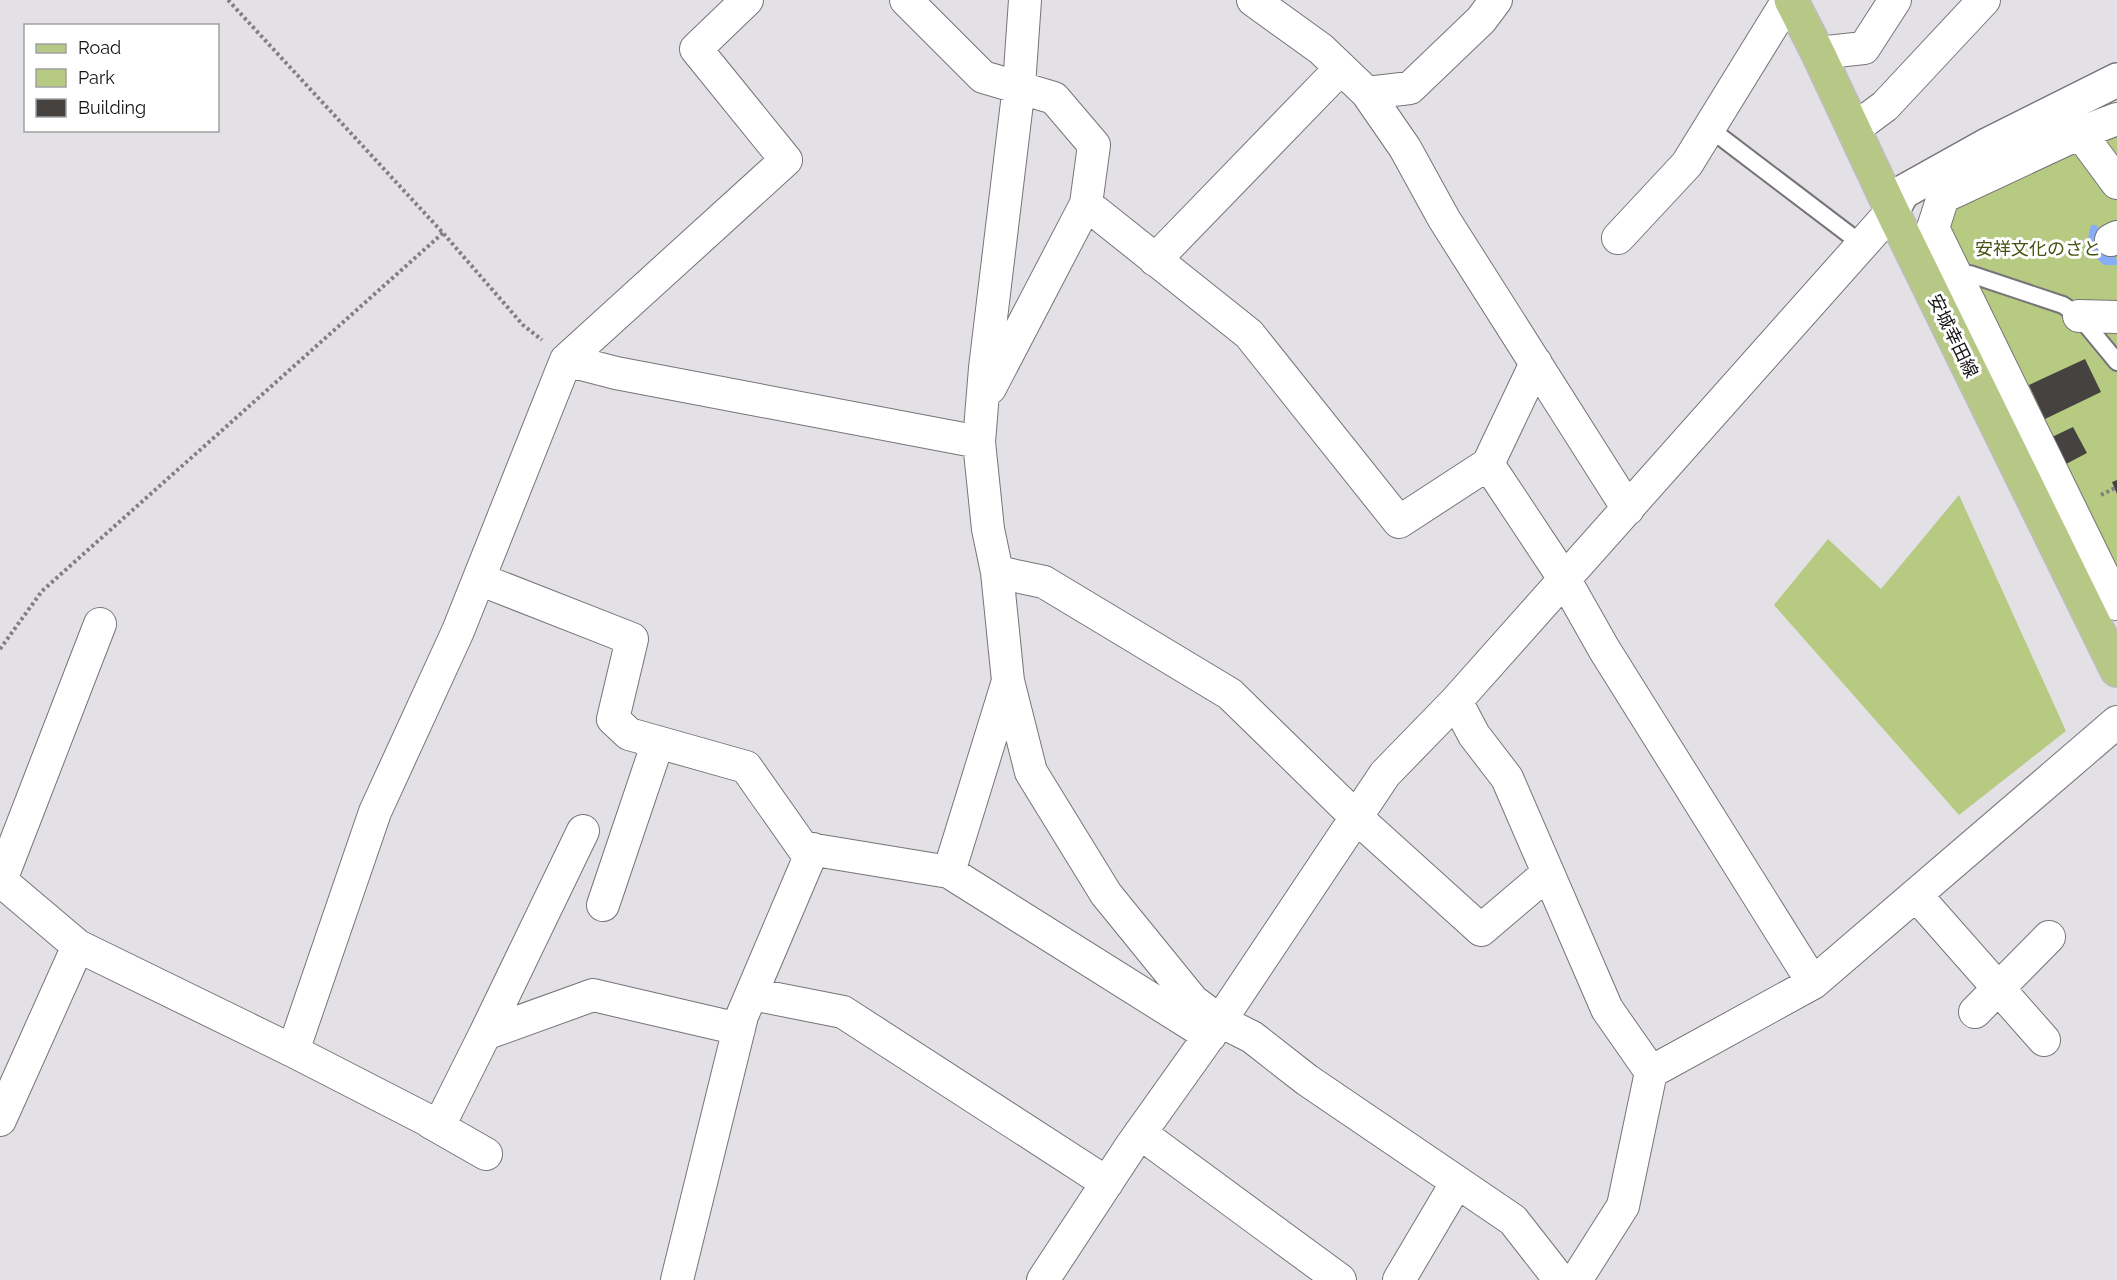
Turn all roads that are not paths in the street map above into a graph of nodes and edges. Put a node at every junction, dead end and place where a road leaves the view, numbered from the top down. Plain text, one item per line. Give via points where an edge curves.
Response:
1 (747, 0) edge
2 (906, 0) edge
3 (1025, 0) edge
4 (1253, 0) edge
5 (1496, 0) edge
6 (1789, 0) edge
7 (1895, 0) edge
8 (1984, 0) edge
9 (1818, 53) junction
10 (1341, 68) junction
11 (2117, 80) edge
12 (1019, 86) junction
13 (1367, 93) junction
14 (2117, 119) edge
15 (1709, 128) junction
16 (1854, 129) junction
17 (2080, 133) junction
18 (2116, 180) edge
19 (1086, 204) junction
20 (1892, 212) junction
21 (1618, 238) dead end
22 (1863, 244) junction
23 (1155, 260) junction
24 (1933, 294) junction
25 (2079, 316) junction
26 (2117, 317) edge
27 (566, 360) junction
28 (2117, 362) edge
29 (1536, 363) junction
30 (984, 399) junction
31 (979, 442) junction
32 (1488, 464) junction
33 (1628, 508) junction
34 (997, 572) junction
35 (479, 579) junction
36 (1565, 580) junction
37 (2117, 604) edge
38 (100, 624) dead end
39 (2117, 670) edge
40 (1008, 681) junction
41 (1456, 701) junction
42 (2117, 722) edge
43 (658, 742) junction
44 (1356, 817) junction
45 (583, 831) dead end
46 (813, 849) junction
47 (949, 872) junction
48 (1548, 873) junction
49 (1, 880) edge
50 (1916, 895) junction
51 (603, 905) dead end
52 (2049, 937) dead end
53 (78, 946) junction
54 (1813, 983) junction
55 (1998, 988) junction
56 (752, 994) junction
57 (1974, 1012) dead end
58 (739, 1029) junction
59 (1215, 1029) junction
60 (485, 1034) junction
61 (2044, 1040) dead end
62 (293, 1052) junction
63 (1651, 1072) junction
64 (0, 1120) edge
65 (430, 1122) junction
66 (1140, 1132) junction
67 (486, 1154) dead end
68 (1457, 1182) junction
69 (1107, 1183) junction
70 (677, 1280) edge
71 (1043, 1280) edge
72 (1340, 1280) edge
73 (1399, 1280) edge
74 (1560, 1280) edge
75 (1576, 1280) edge

1 - 27 street via 696,49 786,160
2 - 12 street via 983,77
3 - 12 street
4 - 10 street
5 - 13 street via 1481,20 1410,88
6 - 9 main road, 安城幸田線
6 - 15 street
7 - 9 street via 1864,48
8 - 16 street via 1885,106
9 - 16 main road, 安城幸田線
10 - 13 street
10 - 23 street
11 - 20 street via 1903,192
12 - 19 street via 1054,98 1094,145
12 - 30 street
13 - 29 street via 1405,148 1444,219
14 - 17 street
15 - 21 street via 1687,164
15 - 22 lane
16 - 20 main road, 安城幸田線
17 - 18 street
17 - 37 street via 1943,197 1933,228
19 - 23 street
19 - 30 street
20 - 22 street
20 - 24 main road, 安城幸田線
22 - 33 street
23 - 32 street via 1249,334 1399,522
24 - 25 lane via 1970,274 2063,305
24 - 39 main road, 安城幸田線
25 - 26 street
25 - 28 lane
27 - 31 street via 616,373
27 - 35 street
29 - 32 street
29 - 33 street
30 - 31 street
31 - 34 street via 988,529
32 - 36 street
33 - 36 street
34 - 40 street
34 - 44 street via 1044,582 1230,694
35 - 43 street via 632,639 613,719 629,734
35 - 62 street via 375,812
36 - 41 street
36 - 54 street
38 - 49 street
40 - 47 street
40 - 59 street via 1031,772 1106,894
41 - 44 street via 1385,774
41 - 48 street via 1474,735 1507,778
42 - 50 street
43 - 46 street via 746,767 803,848
43 - 51 street
44 - 48 street via 1481,930
44 - 59 street
45 - 60 street
46 - 47 street
46 - 56 street
47 - 59 street
48 - 63 street via 1607,1009
49 - 53 street
50 - 54 street
50 - 55 street
52 - 55 street
53 - 62 street
53 - 64 street
54 - 63 street
55 - 57 street
55 - 61 street
56 - 58 street
56 - 69 street via 843,1012
58 - 60 street via 593,995
58 - 70 street
59 - 66 street
59 - 68 street via 1252,1036 1307,1080
60 - 65 street via 439,1126
62 - 65 street
63 - 75 street via 1623,1206
65 - 67 street
66 - 69 street
66 - 72 street
68 - 73 street
68 - 74 street via 1513,1220
69 - 71 street

